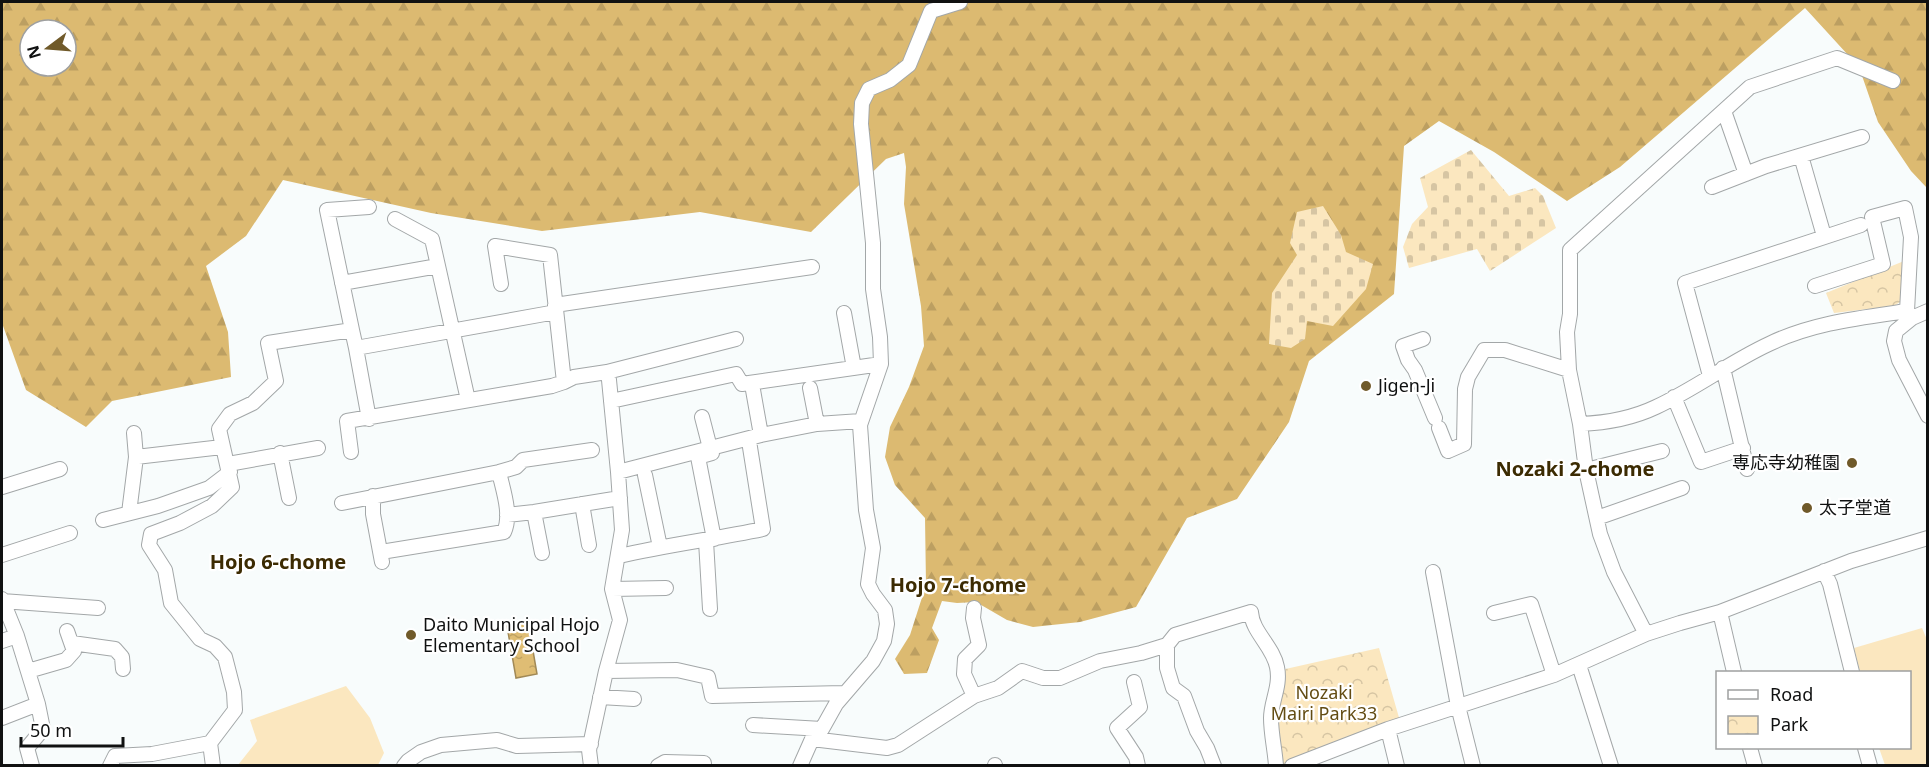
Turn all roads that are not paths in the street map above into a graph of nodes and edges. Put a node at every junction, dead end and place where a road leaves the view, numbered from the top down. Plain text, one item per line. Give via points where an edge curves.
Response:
1 (960, 2) edge
2 (1893, 81) dead end
3 (1724, 111) junction
4 (1862, 137) dead end
5 (1801, 156) junction
6 (1746, 174) junction
7 (1712, 187) dead end
8 (369, 207) dead end
9 (395, 219) dead end
10 (1861, 225) dead end
11 (1824, 236) junction
12 (438, 266) junction
13 (812, 267) dead end
14 (342, 283) junction
15 (501, 284) dead end
16 (1815, 286) dead end
17 (555, 309) junction
18 (1928, 311) edge
19 (844, 313) dead end
20 (1910, 315) junction
21 (352, 330) junction
22 (452, 331) junction
23 (736, 339) dead end
24 (1423, 339) dead end
25 (356, 348) junction
26 (881, 364) junction
27 (854, 368) junction
28 (1723, 368) junction
29 (1569, 370) junction
30 (606, 372) junction
31 (1710, 376) junction
32 (564, 382) junction
33 (810, 388) dead end
34 (753, 390) dead end
35 (1674, 397) junction
36 (468, 400) junction
37 (611, 401) junction
38 (1928, 416) edge
39 (702, 417) dead end
40 (369, 419) junction
41 (855, 421) junction
42 (817, 424) junction
43 (1580, 424) junction
44 (134, 433) dead end
45 (755, 438) junction
46 (222, 447) junction
47 (318, 447) dead end
48 (710, 448) junction
49 (1743, 448) junction
50 (592, 450) dead end
51 (1662, 451) dead end
52 (351, 452) dead end
53 (280, 453) junction
54 (136, 458) junction
55 (229, 468) junction
56 (60, 469) dead end
57 (1748, 469) dead end
58 (1586, 470) junction
59 (499, 472) junction
60 (618, 472) junction
61 (645, 475) dead end
62 (2, 487) edge
63 (1682, 488) dead end
64 (373, 496) junction
65 (289, 498) dead end
66 (620, 498) junction
67 (342, 503) dead end
68 (582, 504) junction
69 (534, 512) junction
70 (129, 513) junction
71 (507, 515) junction
72 (1597, 518) junction
73 (103, 520) dead end
74 (70, 533) dead end
75 (1928, 538) edge
76 (710, 540) junction
77 (589, 545) dead end
78 (660, 547) junction
79 (542, 553) dead end
80 (2, 555) edge
81 (619, 556) junction
82 (1824, 571) junction
83 (1433, 573) dead end
84 (666, 588) dead end
85 (612, 589) junction
86 (2, 600) edge
87 (99, 608) dead end
88 (974, 608) dead end
89 (710, 609) dead end
90 (1720, 612) junction
91 (1494, 613) dead end
92 (1646, 634) junction
93 (17, 636) junction
94 (2, 641) edge
95 (1167, 645) junction
96 (1579, 665) junction
97 (123, 669) dead end
98 (28, 671) junction
99 (606, 671) junction
100 (1734, 671) edge
101 (1852, 671) edge
102 (1554, 675) junction
103 (1134, 682) dead end
104 (844, 693) junction
105 (974, 696) junction
106 (600, 697) junction
107 (634, 699) dead end
108 (38, 704) junction
109 (1458, 706) junction
110 (2, 718) edge
111 (753, 725) dead end
112 (822, 729) junction
113 (1388, 729) junction
114 (812, 739) junction
115 (210, 743) junction
116 (591, 744) junction
117 (1751, 749) edge
118 (1866, 749) edge
119 (704, 763) dead end
120 (32, 765) edge
121 (110, 765) edge
122 (213, 765) edge
123 (404, 765) edge
124 (591, 765) edge
125 (658, 765) edge
126 (800, 765) edge
127 (1138, 765) edge
128 (1214, 765) edge
129 (1276, 765) edge
130 (1292, 765) edge
131 (1397, 765) edge
132 (1473, 765) edge
133 (1611, 765) edge
134 (1755, 765) edge
135 (1870, 765) edge

1 - 26 street via 931,11 909,65 891,80 869,89 862,103
2 - 3 street via 1837,58 1750,87
3 - 6 street
3 - 29 street via 1570,250 1570,314 1566,332
4 - 5 street
5 - 6 street
5 - 11 street
6 - 7 street
8 - 14 street via 327,210
9 - 12 street via 432,239
10 - 11 street
11 - 31 street via 1685,283
12 - 14 street
12 - 22 street
13 - 17 street
14 - 21 street
15 - 17 street via 495,246 550,255
16 - 20 street via 1883,264 1872,218 1905,208 1911,237
17 - 22 street
17 - 32 street
18 - 20 street
19 - 27 street
20 - 28 street via 1826,323 1771,342
20 - 38 street via 1896,331 1894,341 1899,360
21 - 25 street
21 - 46 street via 268,343 276,381 253,403 230,414 219,429
22 - 25 street
22 - 36 street
23 - 30 street
24 - 29 street via 1402,346 1448,451 1464,444 1465,389 1484,350 1505,350
25 - 40 street
26 - 27 street
26 - 41 street
27 - 37 street via 742,384 736,374
28 - 31 street
28 - 49 street
29 - 43 street
30 - 32 street
30 - 37 street
31 - 35 street
32 - 36 street
33 - 42 street
34 - 45 street
35 - 43 street via 1633,416
35 - 49 street via 1701,462
36 - 40 street
37 - 60 street
39 - 48 street
40 - 52 street via 347,421
41 - 42 street
41 - 45 street
41 - 104 street via 860,425 873,548 868,584 885,610 888,624 873,661
42 - 45 street
43 - 58 street
44 - 54 street
45 - 48 street
45 - 76 street via 698,457
45 - 76 street via 763,529
46 - 54 street
46 - 55 street
47 - 53 street
48 - 60 street
49 - 57 street
50 - 59 street via 524,460
51 - 58 street
53 - 55 street
53 - 65 street
54 - 70 street
55 - 70 street via 209,488
55 - 115 street via 232,487 212,506 151,534 149,545 165,570 171,603 200,639 216,646 225,657 235,710
56 - 62 street
58 - 72 street
59 - 64 street
59 - 71 street
60 - 66 street
61 - 78 street
63 - 72 street
64 - 67 street
64 - 71 street via 382,557 504,532
66 - 68 street
66 - 81 street
68 - 69 street
68 - 77 street
69 - 71 street
69 - 79 street
70 - 73 street
72 - 92 street via 1614,572
74 - 80 street
75 - 82 street
76 - 78 street
76 - 89 street
78 - 81 street
81 - 85 street
82 - 90 street
82 - 101 street
83 - 109 street
84 - 85 street
85 - 99 street via 620,620
86 - 87 street
86 - 93 street
88 - 105 street via 979,645 965,659 964,674
90 - 92 street
90 - 100 street
91 - 102 street via 1531,604
92 - 96 street
93 - 94 street
93 - 98 street
95 - 105 street via 1100,661 1060,678 1043,678 1022,671 998,688
95 - 128 street via 1167,668 1173,688 1184,696
95 - 129 street via 1175,635 1251,612 1252,622 1277,667 1278,688 1271,716
96 - 102 street
96 - 133 street
97 - 98 street via 122,657 115,649 70,637 74,651 66,660
98 - 108 street
99 - 104 street via 677,670 708,677 712,696
99 - 106 street
102 - 109 street
103 - 127 street via 1140,707 1117,728
104 - 112 street
105 - 114 street via 898,745 887,748
106 - 107 street
106 - 116 street
108 - 110 street
108 - 120 street via 43,729 27,748
109 - 113 street
109 - 132 street
111 - 112 street
112 - 114 street
113 - 130 street
113 - 131 street
114 - 126 street
115 - 121 street via 152,754 115,756
115 - 122 street
116 - 123 street via 517,746 497,740 441,746 421,752
116 - 124 street
117 - 134 street
118 - 135 street
119 - 125 street

